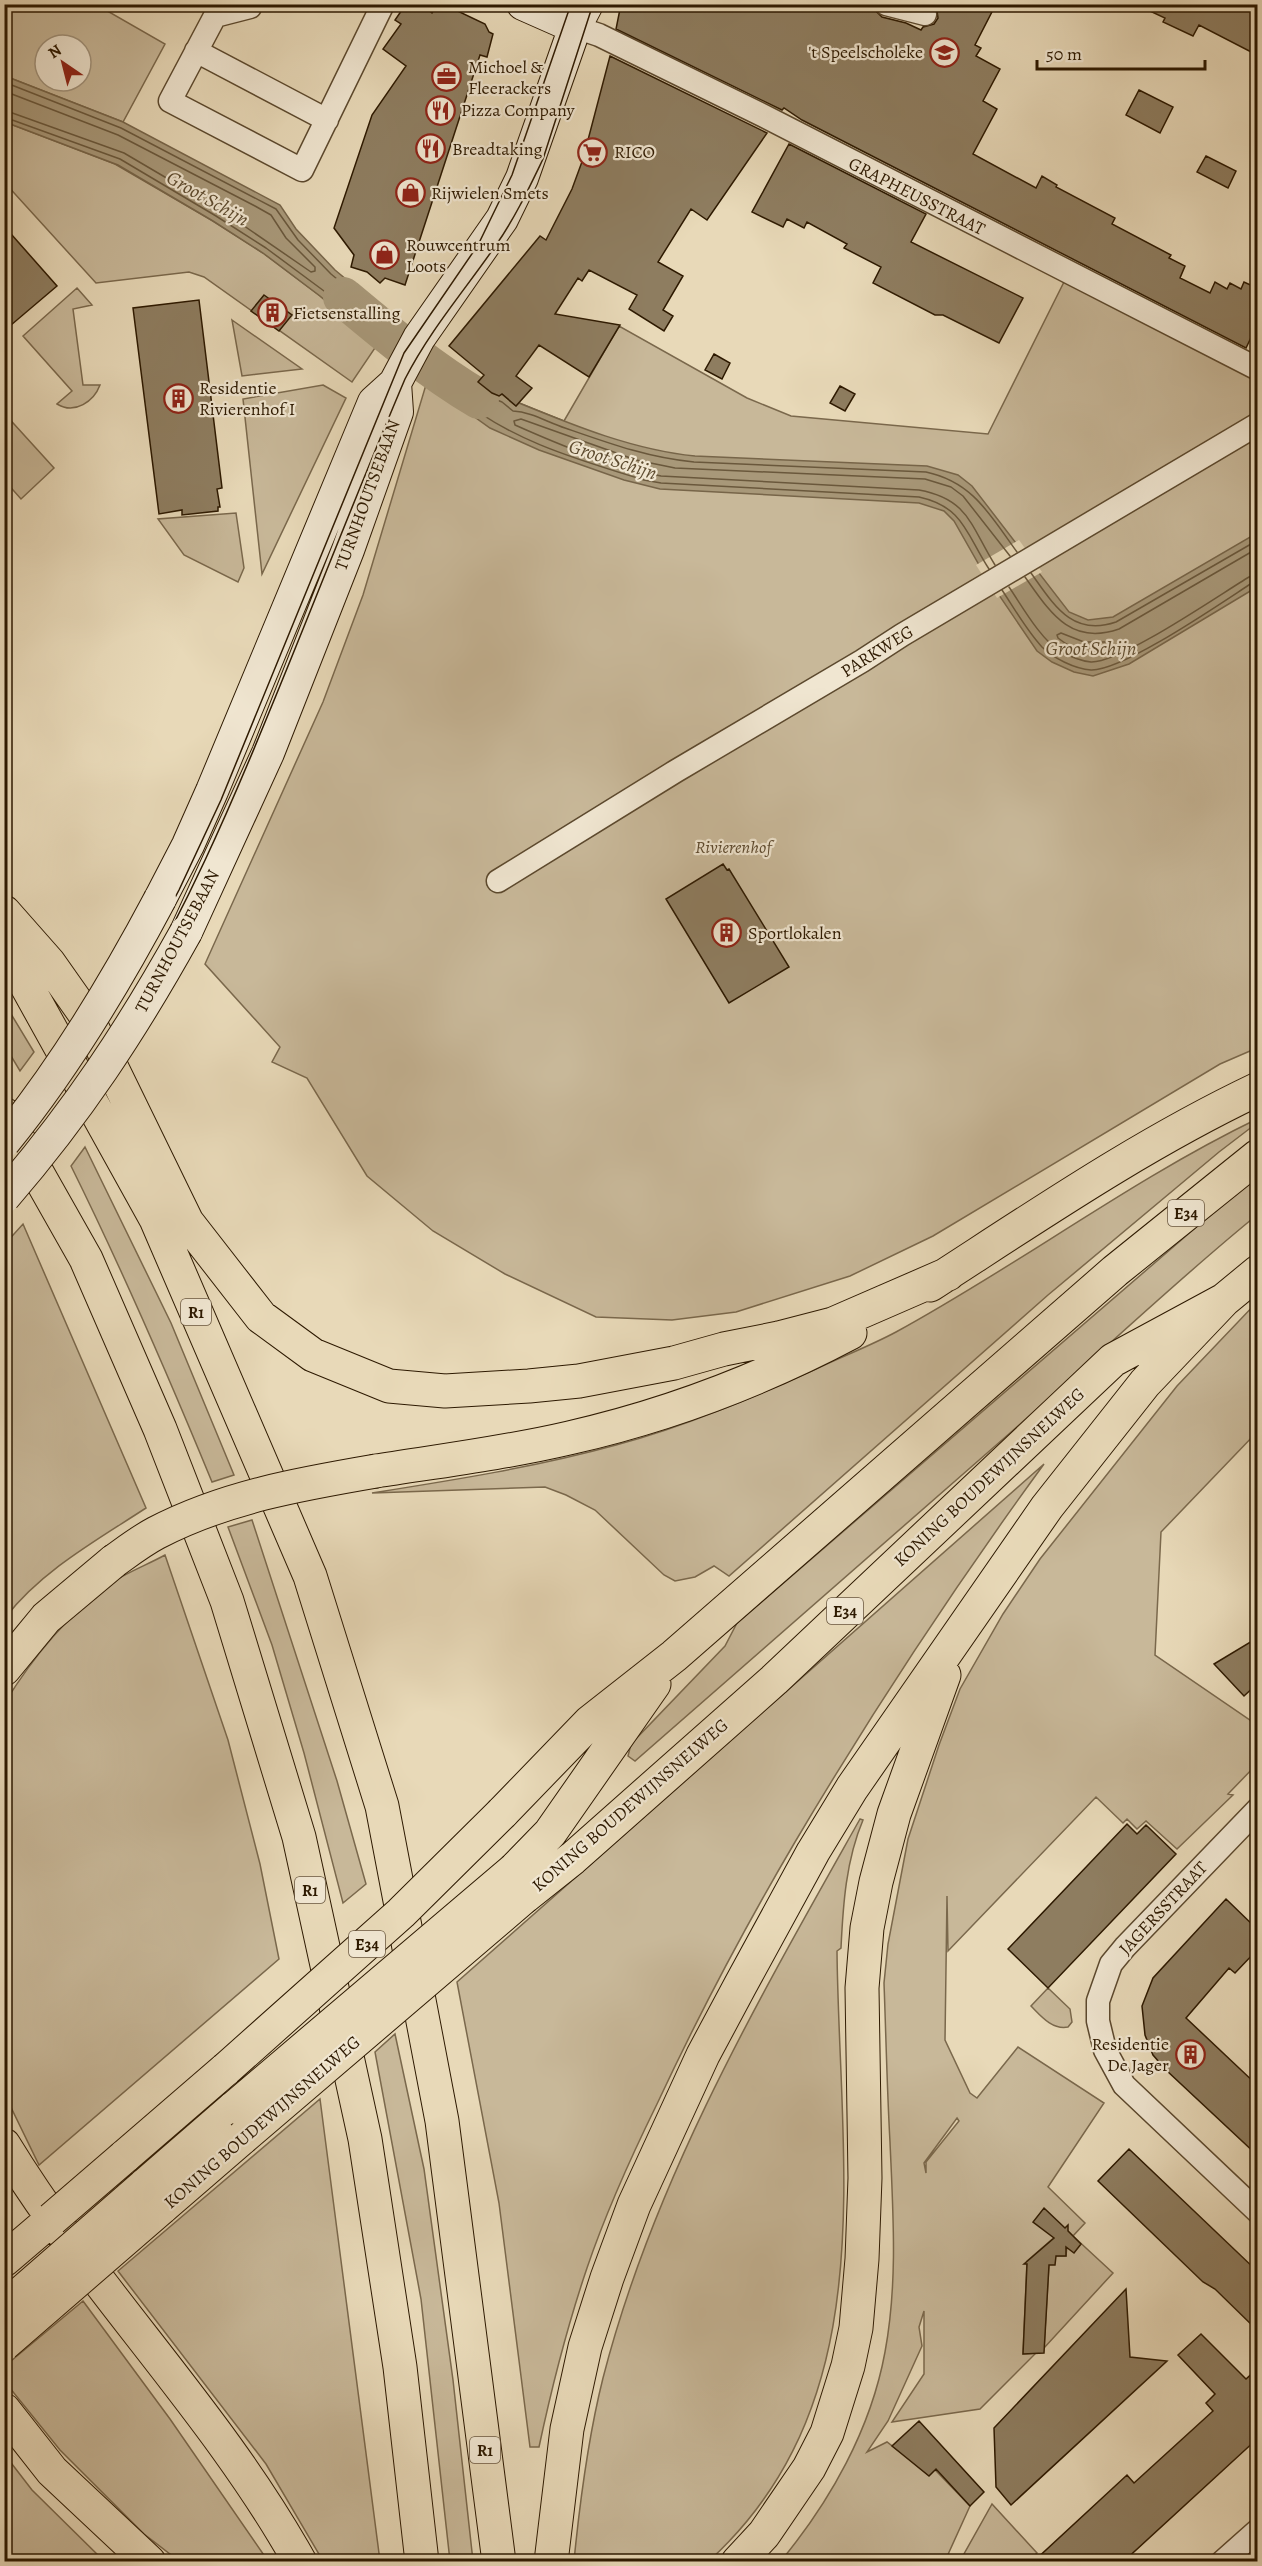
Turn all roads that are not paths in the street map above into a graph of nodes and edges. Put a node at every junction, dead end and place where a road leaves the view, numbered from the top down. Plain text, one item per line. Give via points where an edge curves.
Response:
1 (251, 4) edge
2 (383, 4) edge
3 (524, 4) edge
4 (892, 6) edge
5 (580, 12) edge
6 (925, 14) dead end
7 (196, 51) junction
8 (327, 120) junction
9 (1257, 369) edge
10 (400, 374) junction
11 (1257, 424) edge
12 (498, 881) dead end
13 (4, 912) edge
14 (4, 945) edge
15 (1257, 1089) edge
16 (4, 1114) edge
17 (4, 1142) edge
18 (1257, 1156) edge
19 (4, 1197) edge
20 (1257, 1272) edge
21 (948, 1274) junction
22 (1224, 1300) junction
23 (960, 1631) junction
24 (674, 1656) junction
25 (4, 1669) edge
26 (1257, 1809) edge
27 (519, 1883) junction
28 (4, 2145) edge
29 (153, 2197) junction
30 (1257, 2212) edge
31 (4, 2260) edge
32 (4, 2308) edge
33 (4, 2344) edge
34 (4, 2410) edge
35 (1257, 2530) edge
36 (149, 2562) edge
37 (300, 2562) edge
38 (422, 2562) edge
39 (499, 2562) edge
40 (551, 2562) edge
41 (738, 2562) edge
42 (1222, 2562) edge

1 - 7 street via 215,16
2 - 8 street
3 - 5 main road
4 - 6 street
5 - 9 street, GRAPHEUSSTRAAT via 607,39
5 - 10 main road via 522,178 502,219 419,338
7 - 8 street
7 - 8 street via 170,101 302,170
10 - 17 main road, TURNHOUTSEBAAN, bridge via 374,402 188,845 101,1003
10 - 19 main road, TURNHOUTSEBAAN, bridge via 397,412 348,550 268,753 186,932 104,1069 52,1141
11 - 12 street, PARKWEG
13 - 21 highway via 49,963 87,1017 187,1222 261,1317 313,1356 389,1386 445,1390 529,1386 674,1364 833,1324
14 - 39 highway, R1 via 156,1219 310,1576 379,1795 442,2121
15 - 21 highway via 1104,1173
16 - 38 highway, R1 via 86,1259 160,1429 227,1601 299,1837 369,2161 398,2355
18 - 24 highway, E34 via 1115,1271
20 - 22 highway, KONING BOUDEWIJNSNELWEG / E34
21 - 25 highway, bridge via 809,1355 708,1397 639,1420 494,1453 300,1484 231,1502 154,1534 114,1561 46,1618
22 - 23 highway via 1145,1383 1047,1507
22 - 27 highway, KONING BOUDEWIJNSNELWEG / E34 via 1113,1360 774,1680 582,1851
23 - 40 highway via 813,1852 704,2055 634,2205 582,2359 561,2463
23 - 41 highway via 894,1814 867,1928 862,1988 862,2259 850,2356 827,2433 809,2468 764,2534
24 - 27 highway, E34
24 - 31 highway, E34, bridge via 590,1722 393,1920
26 - 30 street, JAGERSSTRAAT via 1111,1965 1098,2001 1098,2021 1105,2050 1124,2085
27 - 29 highway, KONING BOUDEWIJNSNELWEG / E34, bridge
28 - 37 highway via 49,2214 258,2493
29 - 32 highway, E34, bridge
29 - 33 highway, KONING BOUDEWIJNSNELWEG / E34, bridge
34 - 36 highway via 52,2471
35 - 42 street

